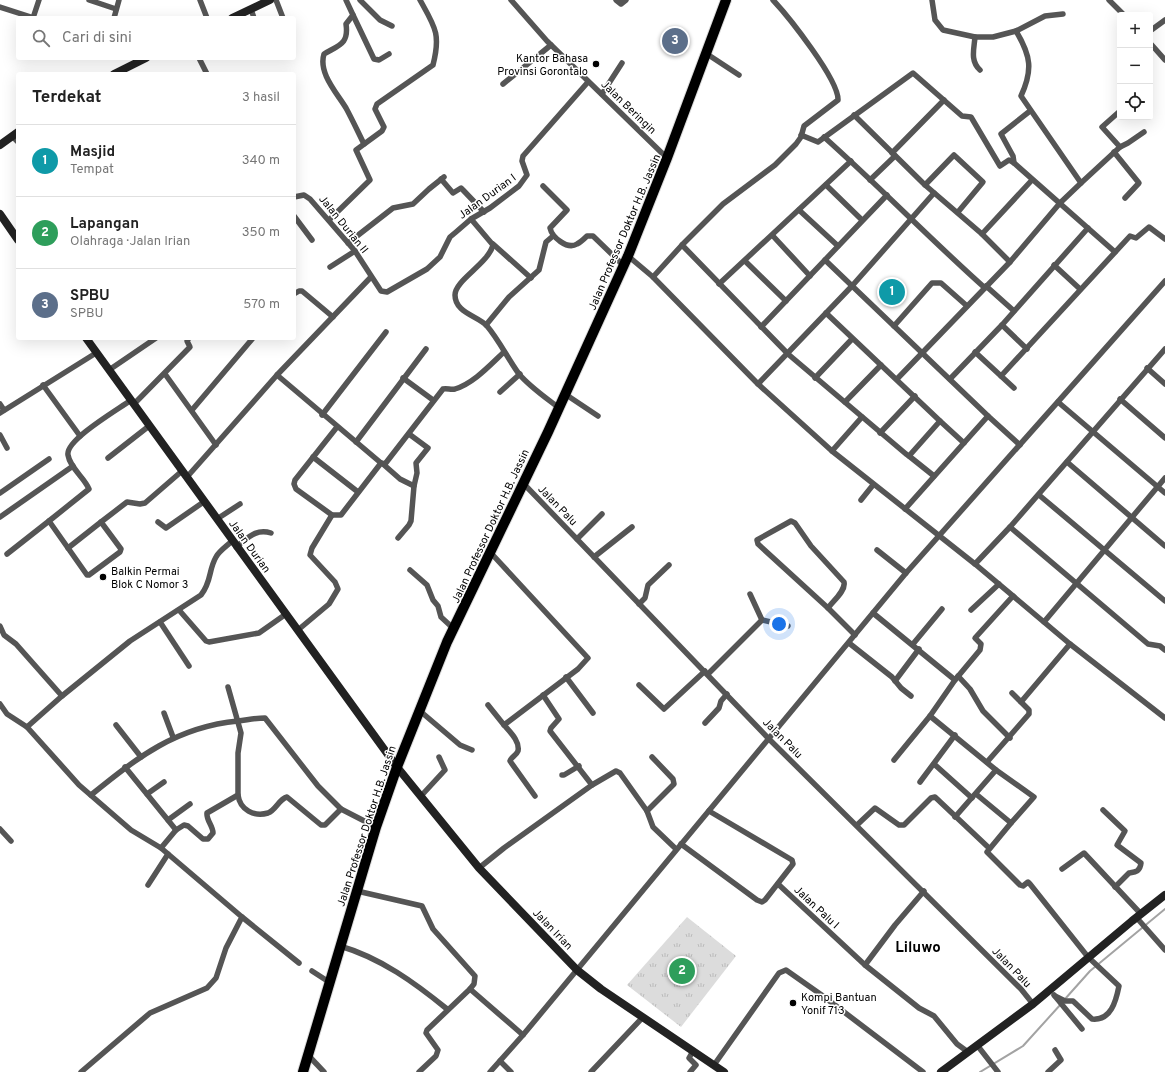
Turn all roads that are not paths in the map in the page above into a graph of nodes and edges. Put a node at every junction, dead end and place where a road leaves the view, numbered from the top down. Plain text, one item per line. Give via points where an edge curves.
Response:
1 (39, 0) edge
2 (89, 0) edge
3 (119, 0) edge
4 (200, 0) edge
5 (270, 0) edge
6 (276, 0) edge
7 (346, 0) edge
8 (360, 0) edge
9 (420, 0) edge
10 (511, 0) edge
11 (616, 0) edge
12 (626, 0) edge
13 (726, 0) edge
14 (773, 0) edge
15 (932, 0) edge
16 (1109, 0) edge
17 (0, 7) edge
18 (116, 9) junction
19 (251, 9) junction
20 (1121, 12) edge
21 (1063, 14) dead end
22 (353, 15) junction
23 (27, 16) edge
24 (34, 16) edge
25 (114, 16) edge
26 (206, 16) edge
27 (236, 16) edge
28 (253, 16) edge
29 (282, 16) edge
30 (1165, 20) edge
31 (392, 26) dead end
32 (1153, 29) edge
33 (1016, 32) junction
34 (976, 37) junction
35 (551, 45) junction
36 (1153, 46) edge
37 (389, 54) dead end
38 (707, 54) junction
39 (142, 60) edge
40 (201, 60) edge
41 (1165, 60) edge
42 (622, 63) dead end
43 (980, 70) dead end
44 (118, 72) edge
45 (205, 72) edge
46 (739, 75) dead end
47 (588, 82) junction
48 (503, 84) dead end
49 (602, 94) junction
50 (944, 100) junction
51 (1030, 111) junction
52 (1117, 114) edge
53 (854, 116) junction
54 (1144, 132) dead end
55 (801, 135) junction
56 (16, 137) edge
57 (824, 137) junction
58 (364, 144) junction
59 (0, 145) edge
60 (1120, 147) junction
61 (1114, 152) junction
62 (894, 155) junction
63 (667, 158) junction
64 (851, 161) junction
65 (1014, 163) junction
66 (870, 180) junction
67 (1032, 180) junction
68 (1081, 183) junction
69 (826, 185) junction
70 (925, 185) junction
71 (543, 186) dead end
72 (934, 193) junction
73 (296, 196) edge
74 (887, 196) junction
75 (1125, 198) dead end
76 (1060, 203) junction
77 (799, 210) junction
78 (484, 212) junction
79 (958, 212) junction
80 (0, 214) edge
81 (296, 219) edge
82 (471, 219) junction
83 (910, 219) junction
84 (329, 220) junction
85 (862, 220) junction
86 (1088, 228) junction
87 (982, 234) junction
88 (553, 236) junction
89 (772, 236) junction
90 (16, 237) edge
91 (1165, 239) edge
92 (312, 240) dead end
93 (348, 243) junction
94 (493, 244) junction
95 (682, 245) junction
96 (838, 246) junction
97 (355, 251) junction
98 (1115, 252) junction
99 (628, 256) junction
100 (825, 260) junction
101 (746, 261) junction
102 (1010, 262) junction
103 (624, 266) junction
104 (1054, 266) junction
105 (330, 268) dead end
106 (810, 276) junction
107 (371, 277) junction
108 (653, 277) junction
109 (532, 278) junction
110 (1165, 281) edge
111 (719, 284) junction
112 (852, 286) junction
113 (985, 287) junction
114 (1080, 289) junction
115 (296, 293) edge
116 (786, 301) junction
117 (967, 306) junction
118 (1014, 311) junction
119 (826, 313) junction
120 (333, 317) junction
121 (486, 325) junction
122 (1002, 325) junction
123 (894, 326) junction
124 (760, 327) junction
125 (386, 332) dead end
126 (852, 339) junction
127 (87, 340) edge
128 (153, 340) edge
129 (188, 340) edge
130 (251, 340) edge
131 (426, 348) dead end
132 (1027, 349) junction
133 (1165, 349) edge
134 (504, 352) junction
135 (975, 352) junction
136 (96, 353) junction
137 (788, 354) junction
138 (923, 354) junction
139 (882, 365) junction
140 (1147, 368) junction
141 (109, 370) junction
142 (165, 374) junction
143 (520, 374) junction
144 (277, 375) junction
145 (1001, 376) junction
146 (403, 378) junction
147 (815, 378) junction
148 (897, 379) junction
149 (950, 379) junction
150 (758, 384) junction
151 (1165, 384) edge
152 (43, 385) junction
153 (1014, 388) dead end
154 (500, 392) dead end
155 (565, 394) junction
156 (915, 396) junction
157 (1120, 399) junction
158 (433, 400) junction
159 (133, 402) junction
160 (845, 402) junction
161 (1058, 402) junction
162 (0, 404) edge
163 (559, 408) junction
164 (192, 410) junction
165 (2, 411) edge
166 (322, 415) junction
167 (598, 416) dead end
168 (988, 416) junction
169 (862, 417) junction
170 (940, 421) junction
171 (149, 426) junction
172 (337, 427) junction
173 (1092, 431) junction
174 (880, 433) junction
175 (409, 434) junction
176 (0, 435) edge
177 (80, 436) junction
178 (1165, 438) edge
179 (356, 442) junction
180 (964, 443) junction
181 (216, 445) junction
182 (1020, 445) junction
183 (7, 448) dead end
184 (832, 451) junction
185 (909, 456) junction
186 (313, 457) junction
187 (108, 458) dead end
188 (49, 459) dead end
189 (1067, 462) junction
190 (382, 464) junction
191 (73, 466) junction
192 (182, 470) junction
193 (934, 476) junction
194 (187, 477) junction
195 (1165, 478) edge
196 (523, 482) junction
197 (873, 485) junction
198 (414, 486) junction
199 (1158, 487) junction
200 (358, 492) junction
201 (0, 493) edge
202 (1165, 493) edge
203 (1039, 495) junction
204 (861, 500) dead end
205 (204, 501) junction
206 (240, 504) dead end
207 (905, 509) junction
208 (602, 514) dead end
209 (332, 515) junction
210 (0, 517) edge
211 (1132, 518) junction
212 (217, 519) junction
213 (49, 521) junction
214 (101, 522) junction
215 (158, 522) dead end
216 (632, 527) dead end
217 (1010, 528) junction
218 (271, 533) dead end
219 (938, 536) junction
220 (398, 538) dead end
221 (577, 539) junction
222 (234, 544) junction
223 (1165, 546) edge
224 (68, 548) junction
225 (877, 550) dead end
226 (1104, 550) junction
227 (490, 552) junction
228 (7, 554) dead end
229 (594, 557) junction
230 (975, 564) junction
231 (669, 565) dead end
232 (410, 570) dead end
233 (906, 573) junction
234 (999, 584) junction
235 (1075, 584) junction
236 (750, 594) dead end
237 (1013, 596) junction
238 (1165, 601) edge
239 (640, 604) junction
240 (828, 608) junction
241 (942, 609) dead end
242 (179, 610) junction
243 (971, 610) dead end
244 (873, 613) junction
245 (286, 614) junction
246 (762, 620) junction
247 (160, 622) junction
248 (1044, 622) junction
249 (0, 626) edge
250 (788, 626) dead end
251 (454, 629) junction
252 (298, 630) junction
253 (855, 635) junction
254 (849, 642) junction
255 (913, 644) junction
256 (1070, 644) junction
257 (919, 649) junction
258 (1165, 650) edge
259 (189, 666) dead end
260 (707, 673) junction
261 (566, 678) junction
262 (957, 678) junction
263 (895, 681) junction
264 (639, 685) dead end
265 (228, 687) dead end
266 (1012, 693) dead end
267 (727, 694) junction
268 (543, 695) junction
269 (62, 696) junction
270 (911, 696) dead end
271 (1021, 702) junction
272 (0, 704) edge
273 (488, 705) dead end
274 (420, 711) junction
275 (164, 713) dead end
276 (593, 713) dead end
277 (930, 716) junction
278 (1165, 718) edge
279 (237, 721) junction
280 (704, 723) dead end
281 (116, 725) dead end
282 (504, 725) junction
283 (27, 727) junction
284 (955, 735) junction
285 (173, 737) junction
286 (1010, 738) junction
287 (769, 739) junction
288 (472, 750) dead end
289 (141, 757) junction
290 (439, 757) dead end
291 (652, 757) dead end
292 (894, 760) dead end
293 (987, 762) junction
294 (934, 764) junction
295 (579, 766) junction
296 (125, 767) junction
297 (397, 767) junction
298 (996, 770) junction
299 (562, 774) dead end
300 (164, 782) dead end
301 (920, 782) dead end
302 (592, 785) junction
303 (147, 794) junction
304 (91, 795) junction
305 (238, 795) junction
306 (421, 796) junction
307 (535, 796) dead end
308 (974, 796) junction
309 (190, 804) dead end
310 (341, 809) junction
311 (1103, 810) dead end
312 (648, 811) junction
313 (709, 811) junction
314 (955, 817) junction
315 (168, 820) junction
316 (1011, 823) junction
317 (857, 825) junction
318 (376, 827) junction
319 (0, 829) edge
320 (176, 830) junction
321 (11, 841) dead end
322 (681, 844) junction
323 (161, 848) junction
324 (989, 848) junction
325 (676, 849) junction
326 (168, 854) junction
327 (479, 868) junction
328 (1062, 869) dead end
329 (778, 884) junction
330 (148, 885) dead end
331 (1116, 887) junction
332 (357, 891) junction
333 (924, 891) junction
334 (1165, 895) edge
335 (1139, 915) junction
336 (242, 917) junction
337 (340, 946) junction
338 (1165, 950) edge
339 (1091, 960) junction
340 (299, 962) dead end
341 (865, 965) junction
342 (577, 970) junction
343 (312, 972) dead end
344 (329, 982) junction
345 (470, 989) junction
346 (1058, 998) junction
347 (1033, 1004) junction
348 (448, 1009) junction
349 (643, 1017) junction
350 (1082, 1029) dead end
351 (523, 1035) junction
352 (977, 1046) junction
353 (693, 1050) junction
354 (1055, 1050) dead end
355 (968, 1052) junction
356 (308, 1055) junction
357 (500, 1061) junction
358 (714, 1065) junction
359 (996, 1070) edge
360 (81, 1072) edge
361 (303, 1072) edge
362 (324, 1072) edge
363 (419, 1072) edge
364 (490, 1072) edge
365 (511, 1072) edge
366 (591, 1072) edge
367 (690, 1072) edge
368 (724, 1072) edge
369 (923, 1072) edge
370 (942, 1072) edge
371 (1048, 1072) edge

1 - 24 street
2 - 18 street
3 - 18 street
4 - 26 street
5 - 19 street
6 - 29 street
7 - 22 street
8 - 31 street via 380,20
9 - 58 street via 438,38 433,65 376,104 375,109 384,127
10 - 35 street, Jalan Beringin
11 - 12 street via 621,4
13 - 38 highway, Jalan Professor Doktor H.B. Jassin
14 - 55 street via 787,14 819,60 838,96 838,100 804,126
15 - 34 street via 935,20 943,30
16 - 20 street
17 - 23 street
18 - 25 street
19 - 27 street
19 - 28 street
21 - 33 street via 1045,16
22 - 37 street via 374,59 379,60
22 - 58 street via 346,24 346,37 337,48 324,54 322,62 330,84
30 - 32 street
33 - 34 street
33 - 51 street via 1028,60 1030,75 1021,96
34 - 43 street via 973,58
35 - 47 street, Jalan Beringin
35 - 48 street
36 - 41 street
38 - 46 street
38 - 63 highway, Jalan Professor Doktor H.B. Jassin
39 - 44 street
40 - 45 street
42 - 49 street
47 - 49 street, Jalan Beringin
47 - 78 street, Jalan Durian I via 523,156 522,161 527,175 523,182
49 - 63 street, Jalan Beringin
50 - 53 street via 913,73
50 - 62 street
50 - 65 street via 963,117 973,118 1000,166 1009,160
51 - 65 street via 1001,134
51 - 68 street
52 - 60 street via 1102,127
53 - 57 street
53 - 62 street
54 - 60 street
55 - 57 street via 818,142
55 - 95 street via 796,144 775,165 723,204
56 - 59 street
57 - 64 street
58 - 84 street via 356,152 370,180
60 - 61 street
61 - 68 street
61 - 75 street via 1139,183
62 - 66 street
62 - 70 street
63 - 99 highway, Jalan Professor Doktor H.B. Jassin
64 - 66 street
64 - 69 street
65 - 67 street
66 - 74 street
67 - 76 street
67 - 87 street
68 - 76 street
69 - 77 street
69 - 85 street
70 - 72 street
70 - 79 street via 954,155 982,182
71 - 88 street via 567,210 550,228
72 - 79 street
72 - 83 street
73 - 84 street, Jalan Durian II via 307,196
74 - 83 street
74 - 85 street
76 - 86 street
76 - 102 street
77 - 89 street
77 - 96 street
78 - 82 street, Jalan Durian I
78 - 93 street via 461,188 452,193 442,178 413,204 393,208
79 - 87 street
80 - 90 street
81 - 92 street
82 - 94 street
82 - 107 street, Jalan Durian I via 450,238 440,257 418,274 385,292 381,291
83 - 112 street
83 - 113 street
84 - 93 street, Jalan Durian II
85 - 96 street
86 - 98 street
86 - 104 street
87 - 102 street
88 - 103 street via 569,246 576,245 587,236 593,236
88 - 109 street via 546,242 539,270
89 - 101 street
89 - 106 street
91 - 98 street via 1151,227 1147,227 1136,238 1130,236
93 - 97 street, Jalan Durian II
94 - 109 street
94 - 121 street via 490,252 474,272 459,284 455,294 457,302 465,312
95 - 108 street
95 - 111 street
96 - 100 street
97 - 105 street
97 - 107 street, Jalan Durian II
98 - 114 street
99 - 103 highway, Jalan Professor Doktor H.B. Jassin
99 - 108 street
100 - 106 street
100 - 112 street
101 - 111 street
101 - 116 street
102 - 113 street
103 - 155 highway, Jalan Professor Doktor H.B. Jassin
104 - 114 street
104 - 118 street
106 - 116 street
107 - 120 street
108 - 150 street
109 - 121 street via 509,297
110 - 161 street
111 - 124 street
112 - 119 street
112 - 123 street
113 - 117 street
113 - 118 street
114 - 132 street
115 - 120 street via 302,291
116 - 124 street
117 - 123 street via 941,283 936,282
117 - 138 street
118 - 122 street
119 - 126 street
119 - 137 street
120 - 144 street
121 - 134 street
122 - 132 street
122 - 135 street
123 - 138 street
124 - 137 street
125 - 166 street
126 - 139 street
126 - 147 street
127 - 136 street, Jalan Durian
128 - 141 street
129 - 142 street via 190,346
130 - 164 street
131 - 146 street
132 - 145 street
133 - 140 street
134 - 143 street
134 - 158 street via 484,371 462,386 453,390 444,388
135 - 145 street
135 - 149 street
136 - 141 street, Jalan Durian
136 - 152 street
137 - 147 street
137 - 150 street
138 - 148 street
138 - 149 street
139 - 148 street
139 - 160 street
140 - 151 street
140 - 157 street
141 - 159 street, Jalan Durian
142 - 159 street
142 - 164 street
143 - 154 street
143 - 163 street
144 - 166 street
144 - 181 street
145 - 153 street
146 - 158 street
146 - 179 street
147 - 160 street
148 - 156 street
149 - 168 street
150 - 184 street
152 - 165 street
152 - 177 street
155 - 163 highway, Jalan Professor Doktor H.B. Jassin
155 - 167 street
156 - 170 street
156 - 174 street
157 - 173 street
157 - 178 street
158 - 175 street
159 - 171 street, Jalan Durian
159 - 177 street
160 - 169 street
161 - 173 street
161 - 182 street
162 - 165 street
163 - 196 highway, Jalan Professor Doktor H.B. Jassin
164 - 181 street
166 - 172 street
168 - 180 street
168 - 182 street
169 - 174 street
169 - 184 street
170 - 180 street
170 - 185 street
171 - 187 street
171 - 192 street, Jalan Durian
172 - 179 street
172 - 186 street
173 - 189 street
173 - 199 street
174 - 185 street
175 - 190 street via 388,462
175 - 198 street via 428,448 416,463
176 - 183 street
177 - 191 street via 68,450
179 - 190 street
180 - 193 street
181 - 194 street
182 - 219 street
184 - 197 street
185 - 193 street
186 - 200 street
186 - 209 street via 295,480 294,486
188 - 201 street
189 - 203 street
189 - 211 street
190 - 198 street via 400,479
190 - 200 street
191 - 210 street
191 - 213 street via 88,489
192 - 194 street, Jalan Durian
192 - 214 street via 145,502 127,502
193 - 207 street
194 - 205 street, Jalan Durian
195 - 199 street
196 - 221 street, Jalan Palu
196 - 227 highway, Jalan Professor Doktor H.B. Jassin
197 - 204 street
197 - 207 street
198 - 220 street via 411,521
199 - 202 street
199 - 211 street
200 - 209 street via 341,515
203 - 217 street
203 - 226 street
205 - 212 street, Jalan Durian
205 - 215 street via 166,528
206 - 212 street
207 - 219 street
208 - 221 street
209 - 252 street via 310,555 335,582 338,589 329,604
211 - 223 street
211 - 226 street
212 - 222 street, Jalan Durian
213 - 224 street
213 - 228 street
214 - 224 street
214 - 224 street via 120,547 120,552 88,575
216 - 229 street
217 - 230 street
217 - 235 street
218 - 222 street via 259,531
219 - 230 street
219 - 233 street
221 - 229 street, Jalan Palu
222 - 242 street via 215,558 208,586 201,595
222 - 245 street, Jalan Durian
225 - 233 street
226 - 235 street
226 - 238 street
227 - 251 highway, Jalan Professor Doktor H.B. Jassin
227 - 261 street via 588,658
229 - 239 street, Jalan Palu
230 - 234 street
231 - 239 street via 648,585 645,598
232 - 251 street via 427,585 441,617
233 - 244 street
234 - 237 street
234 - 243 street
235 - 248 street
235 - 258 street via 1148,644 1160,646
236 - 246 street
237 - 248 street
237 - 262 street via 975,638 981,644 980,650
239 - 260 street, Jalan Palu
240 - 240 street via 845,586 844,582 811,546 795,522 788,522 757,540 761,548
240 - 253 street
241 - 255 street
242 - 245 street via 209,642 259,633
242 - 247 street
244 - 253 street
244 - 255 street
245 - 252 street, Jalan Durian
246 - 250 street
246 - 260 street
247 - 259 street
247 - 269 street via 130,641
248 - 256 street
249 - 269 street via 4,635 16,644
251 - 274 highway, Jalan Professor Doktor H.B. Jassin
252 - 297 street, Jalan Durian
253 - 254 street
254 - 263 street
254 - 287 street
255 - 257 street
256 - 271 street
256 - 278 street
257 - 262 street
257 - 263 street
260 - 264 street via 664,709
260 - 267 street, Jalan Palu
261 - 268 street
261 - 276 street
262 - 277 street
262 - 286 street via 970,689 983,711
263 - 270 street
265 - 279 street
266 - 271 street
267 - 280 street via 720,701 719,708
267 - 287 street, Jalan Palu
268 - 282 street
268 - 295 street via 559,719 550,731
269 - 283 street
271 - 286 street via 1029,710 1029,714
272 - 283 street via 7,714
273 - 282 street
274 - 288 street via 460,745
274 - 297 highway, Jalan Professor Doktor H.B. Jassin
275 - 285 street
277 - 284 street
277 - 292 street
279 - 285 street via 212,724
279 - 305 street via 241,741 238,753
279 - 310 street via 260,718 269,721 296,760
281 - 289 street
282 - 307 street via 518,746 510,762
283 - 304 street
284 - 293 street
284 - 294 street
285 - 289 street
286 - 293 street
287 - 313 street
287 - 317 street, Jalan Palu
289 - 296 street
290 - 306 street via 445,767 443,774
291 - 312 street via 674,782
293 - 298 street
294 - 301 street
294 - 308 street
295 - 299 street
295 - 302 street
296 - 303 street
296 - 304 street
297 - 306 street, Jalan Irian
297 - 318 highway, Jalan Professor Doktor H.B. Jassin
298 - 308 street
298 - 316 street via 1034,797
300 - 303 street
302 - 312 street via 613,772 618,772
302 - 327 street
303 - 315 street
304 - 323 street via 131,830
305 - 310 street via 239,803 254,814 267,813 287,797 321,825 325,825
305 - 320 street via 207,814 213,830 208,839 203,839 188,826 184,825
306 - 327 street, Jalan Irian
308 - 314 street
308 - 316 street
309 - 315 street
310 - 318 street
311 - 331 street via 1125,831 1117,845 1141,863 1138,871 1129,873
312 - 325 street via 653,827
313 - 322 street
313 - 329 street, Jalan Palu I via 792,860 793,864
314 - 317 street via 934,797 904,825 899,825 875,808
314 - 324 street
315 - 320 street
316 - 324 street
317 - 333 street, Jalan Palu
318 - 332 highway, Jalan Professor Doktor H.B. Jassin
319 - 321 street
320 - 323 street
322 - 325 street
322 - 329 street via 760,902 766,900
323 - 326 street
324 - 339 street via 987,852 1020,885 1028,882 1030,884
325 - 342 street
326 - 330 street
326 - 336 street
327 - 342 street, Jalan Irian
328 - 331 street via 1084,853
329 - 341 street, Jalan Palu I
331 - 335 street
332 - 337 highway, Jalan Professor Doktor H.B. Jassin
332 - 345 street via 421,906 433,929 475,976
333 - 341 street
333 - 347 street, Jalan Palu
334 - 335 street
335 - 338 street via 1144,926
335 - 339 street
336 - 340 street
336 - 360 street via 230,939 216,978 207,988 150,1013
337 - 344 highway, Jalan Professor Doktor H.B. Jassin
337 - 348 street via 388,966
339 - 346 street
339 - 346 street via 1119,986 1109,1013 1102,1018 1092,1019 1074,1001
341 - 355 street, Jalan Palu I via 934,1016 957,1044
342 - 349 street, Jalan Irian
342 - 351 street
343 - 344 street
344 - 356 highway, Jalan Professor Doktor H.B. Jassin
345 - 348 street
345 - 351 street
346 - 347 street
346 - 350 street
347 - 352 street
348 - 363 street via 426,1032 438,1050 436,1056
349 - 353 street, Jalan Irian
349 - 366 street
351 - 357 street
352 - 355 street
352 - 359 street
353 - 358 street, Jalan Irian
353 - 367 street via 689,1058 696,1065
354 - 371 street via 1061,1060
355 - 370 street
356 - 361 highway, Jalan Professor Doktor H.B. Jassin
356 - 362 street
357 - 364 street
357 - 365 street
358 - 368 street, Jalan Irian
358 - 369 street via 779,973 784,970 789,971

